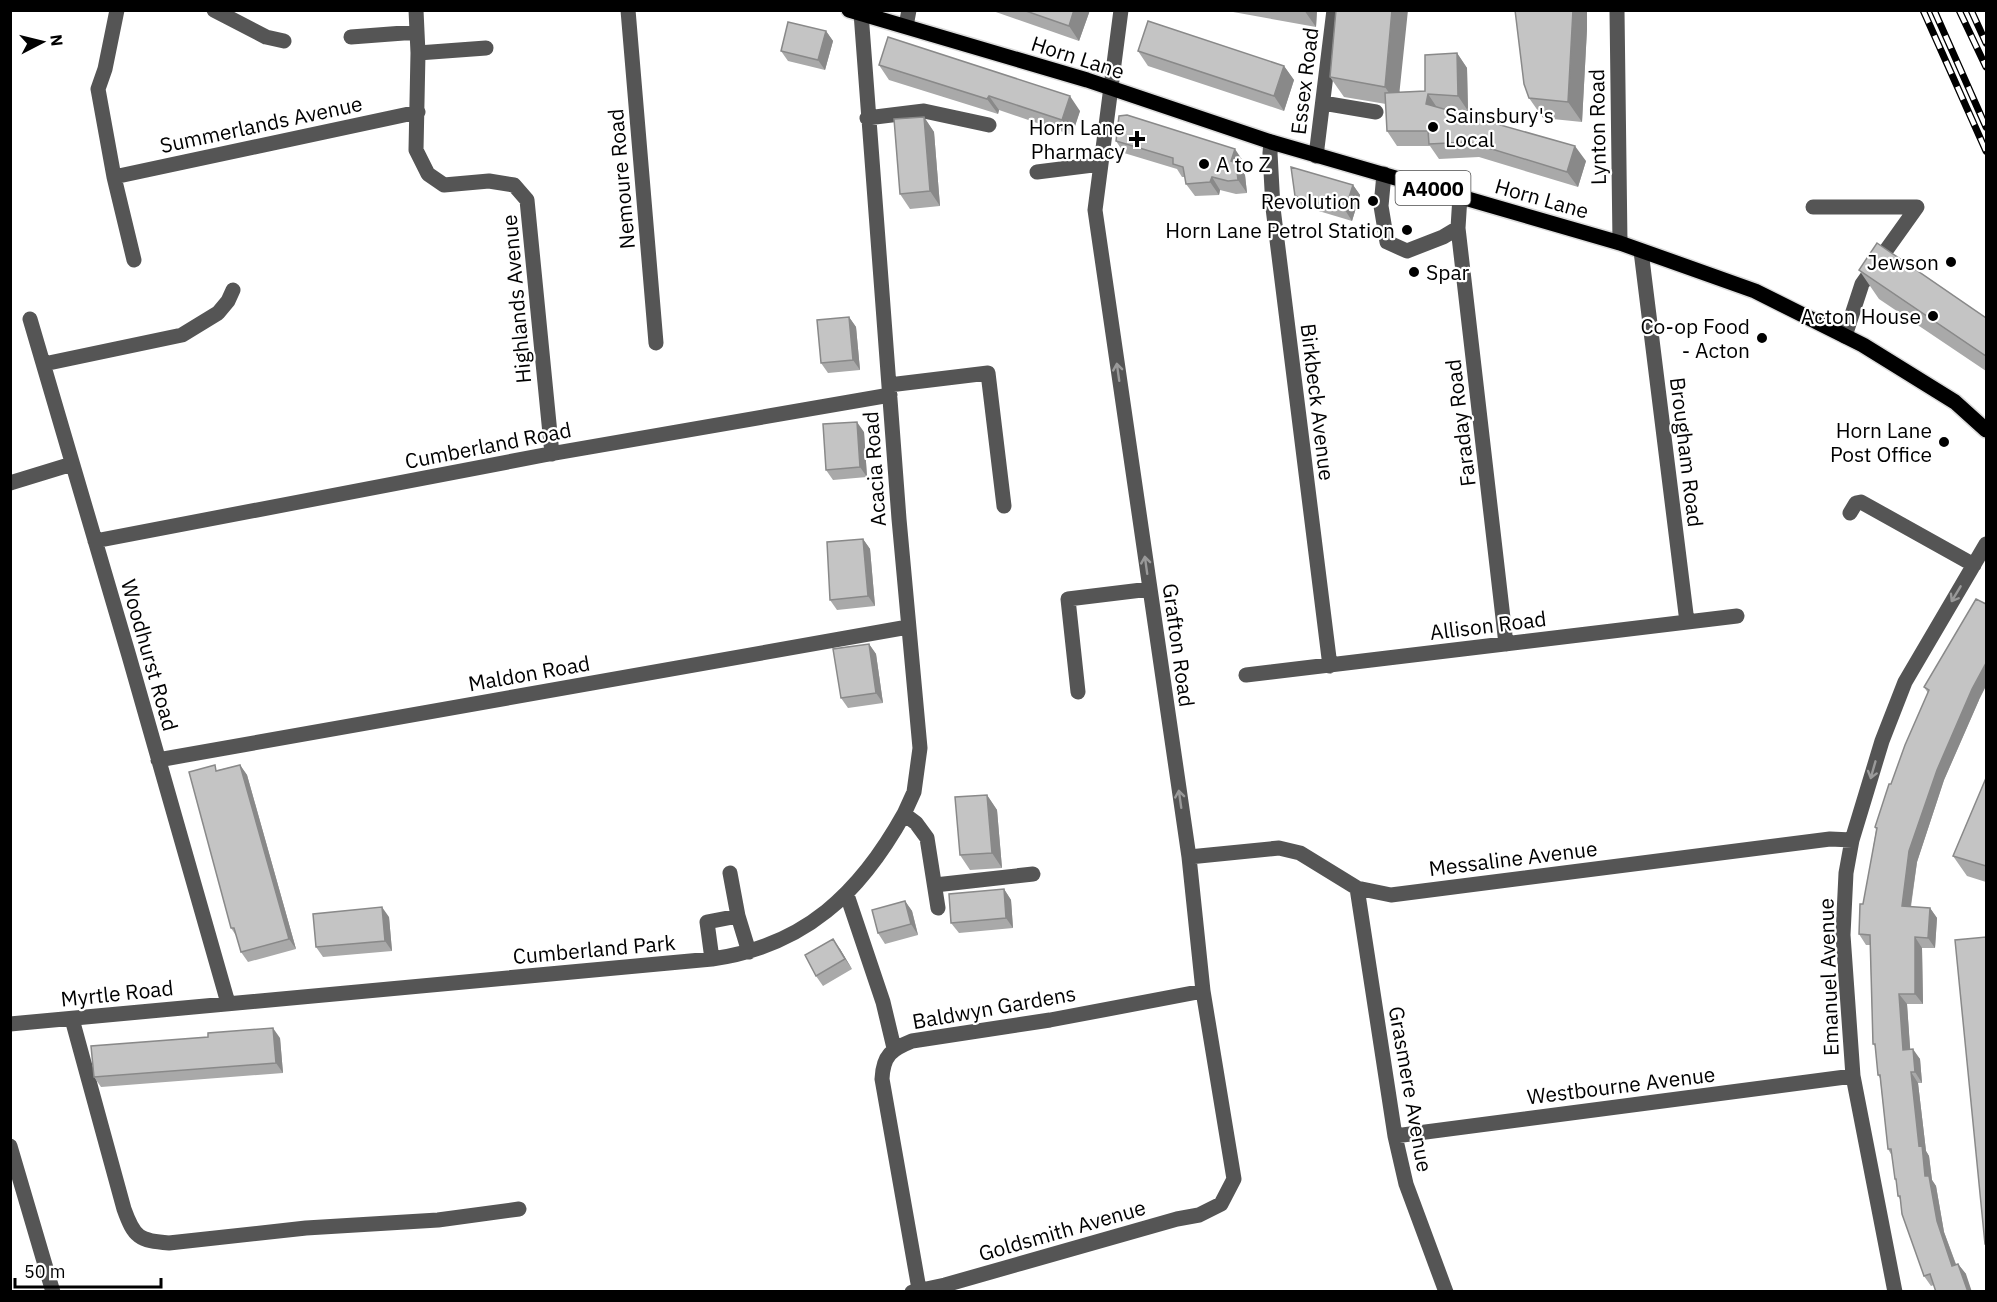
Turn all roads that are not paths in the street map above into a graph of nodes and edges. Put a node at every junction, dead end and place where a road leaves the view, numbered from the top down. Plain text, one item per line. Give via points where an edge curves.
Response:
1 (117, 10) edge
2 (214, 10) edge
3 (416, 10) edge
4 (628, 10) edge
5 (1121, 10) edge
6 (1334, 10) edge
7 (1617, 10) edge
8 (855, 12) edge
9 (907, 18) edge
10 (417, 32) junction
11 (351, 37) dead end
12 (284, 40) dead end
13 (486, 48) dead end
14 (418, 53) junction
15 (1111, 89) junction
16 (1323, 103) junction
17 (418, 112) junction
18 (1376, 112) dead end
19 (867, 118) junction
20 (988, 125) dead end
21 (1271, 142) junction
22 (1316, 156) junction
23 (1101, 164) junction
24 (1037, 172) dead end
25 (1384, 174) junction
26 (114, 177) junction
27 (1460, 196) junction
28 (1814, 207) dead end
29 (1458, 228) junction
30 (1620, 243) junction
31 (1641, 250) junction
32 (134, 260) dead end
33 (233, 290) dead end
34 (30, 319) dead end
35 (1845, 336) junction
36 (656, 343) dead end
37 (44, 364) junction
38 (889, 390) junction
39 (1986, 430) edge
40 (552, 454) junction
41 (72, 464) junction
42 (10, 483) edge
43 (1004, 506) dead end
44 (1850, 513) dead end
45 (95, 541) junction
46 (1986, 544) edge
47 (1974, 565) junction
48 (1150, 589) junction
49 (1737, 616) dead end
50 (1687, 622) junction
51 (908, 627) junction
52 (1506, 644) junction
53 (1330, 666) junction
54 (1245, 675) dead end
55 (1078, 692) dead end
56 (158, 760) junction
57 (904, 814) junction
58 (1852, 840) junction
59 (1189, 857) junction
60 (730, 873) dead end
61 (1033, 874) dead end
62 (935, 885) junction
63 (1357, 888) junction
64 (847, 895) junction
65 (938, 908) dead end
66 (738, 916) junction
67 (749, 952) junction
68 (712, 959) junction
69 (1203, 991) junction
70 (228, 1003) junction
71 (72, 1019) junction
72 (10, 1024) edge
73 (894, 1048) junction
74 (1853, 1076) junction
75 (1395, 1136) junction
76 (10, 1146) edge
77 (1221, 1204) joint
78 (519, 1209) dead end
79 (916, 1290) edge
80 (50, 1291) edge
81 (1446, 1292) edge
82 (1895, 1292) edge

1 - 26 street via 98,89
2 - 12 street via 266,37
3 - 10 street, Highlands Avenue
4 - 36 street, Nemoure Road
5 - 15 street, Grafton Road
6 - 16 street, Essex Road
7 - 30 street, Lynton Road
8 - 9 main road, Horn Lane / A4000
8 - 19 street, Acacia Road
9 - 15 main road, Horn Lane / A4000
10 - 11 street
10 - 14 street, Highlands Avenue
13 - 14 street
14 - 17 street, Highlands Avenue
15 - 21 main road, Horn Lane / A4000
15 - 23 street, Grafton Road
16 - 18 street
16 - 22 street, Essex Road
17 - 26 street, Summerlands Avenue
17 - 40 street, Highlands Avenue via 416,150 428,174 444,185 489,181 514,185 527,201
19 - 20 street via 924,111
19 - 38 street, Acacia Road
21 - 22 main road, Horn Lane / A4000
21 - 53 street, Birkbeck Avenue via 1273,208
22 - 25 main road, Horn Lane / A4000
23 - 24 street
48 -> 23 street, Grafton Road via 1095,210
25 - 27 main road, Horn Lane / A4000
25 - 29 street via 1381,206 1387,242 1407,251
26 - 32 street
27 - 29 street, Faraday Road
27 - 30 main road, Horn Lane / A4000
28 - 35 street via 1917,207 1862,284
29 - 52 street, Faraday Road
30 - 31 main road, Horn Lane / A4000
31 - 35 main road, Horn Lane / A4000 via 1755,291
31 - 50 street, Brougham Road
33 - 37 street via 218,313 182,335
34 - 37 street, Woodhurst Road
35 - 39 main road, Horn Lane / A4000 via 1954,402
37 - 41 street, Woodhurst Road
38 - 40 street, Cumberland Road
38 - 43 street, Cumberland Road via 988,373
38 - 51 street, Acacia Road
40 - 45 street, Cumberland Road
41 - 42 street
41 - 45 street, Woodhurst Road
44 - 47 street via 1856,503 1862,502
45 - 56 street, Woodhurst Road
46 - 47 street, Emanuel Avenue
47 -> 58 street, Emanuel Avenue via 1905,682 1882,741
48 - 55 street via 1068,599
59 -> 48 street, Grafton Road
49 - 50 street, Allison Road
50 - 52 street, Allison Road
51 - 56 street, Maldon Road
51 - 57 street, Acacia Road via 920,748 914,792
52 - 53 street, Allison Road
53 - 54 street, Allison Road
56 - 70 street, Woodhurst Road
57 - 62 street via 927,838
57 - 64 street, Cumberland Park via 889,842
58 - 63 street, Messaline Avenue via 1830,839 1391,895
58 - 74 street, Emanuel Avenue via 1843,935
59 - 63 street, Messaline Avenue via 1279,848 1300,853
59 - 69 street, Grafton Road
60 - 66 street
61 - 62 street
62 - 65 street
63 - 75 street, Grasmere Avenue
64 - 67 street, Cumberland Park via 799,930
64 - 73 street
66 - 67 street
66 - 68 street via 707,922
67 - 68 street, Cumberland Park
68 - 70 street, Cumberland Park
69 - 73 street, Baldwyn Gardens via 912,1041
69 - 77 street, Grafton Road via 1234,1179
70 - 71 street, Myrtle Road
71 - 72 street, Myrtle Road
71 - 78 street via 124,1209 139,1238 169,1243 306,1228 438,1220
73 - 79 street, Baldwyn Gardens via 883,1064 882,1078
74 - 75 street, Westbourne Avenue
74 - 82 street, Emanuel Avenue
75 - 81 street, Grasmere Avenue via 1406,1184
76 - 80 street
77 - 79 street, Goldsmith Avenue via 1199,1215

